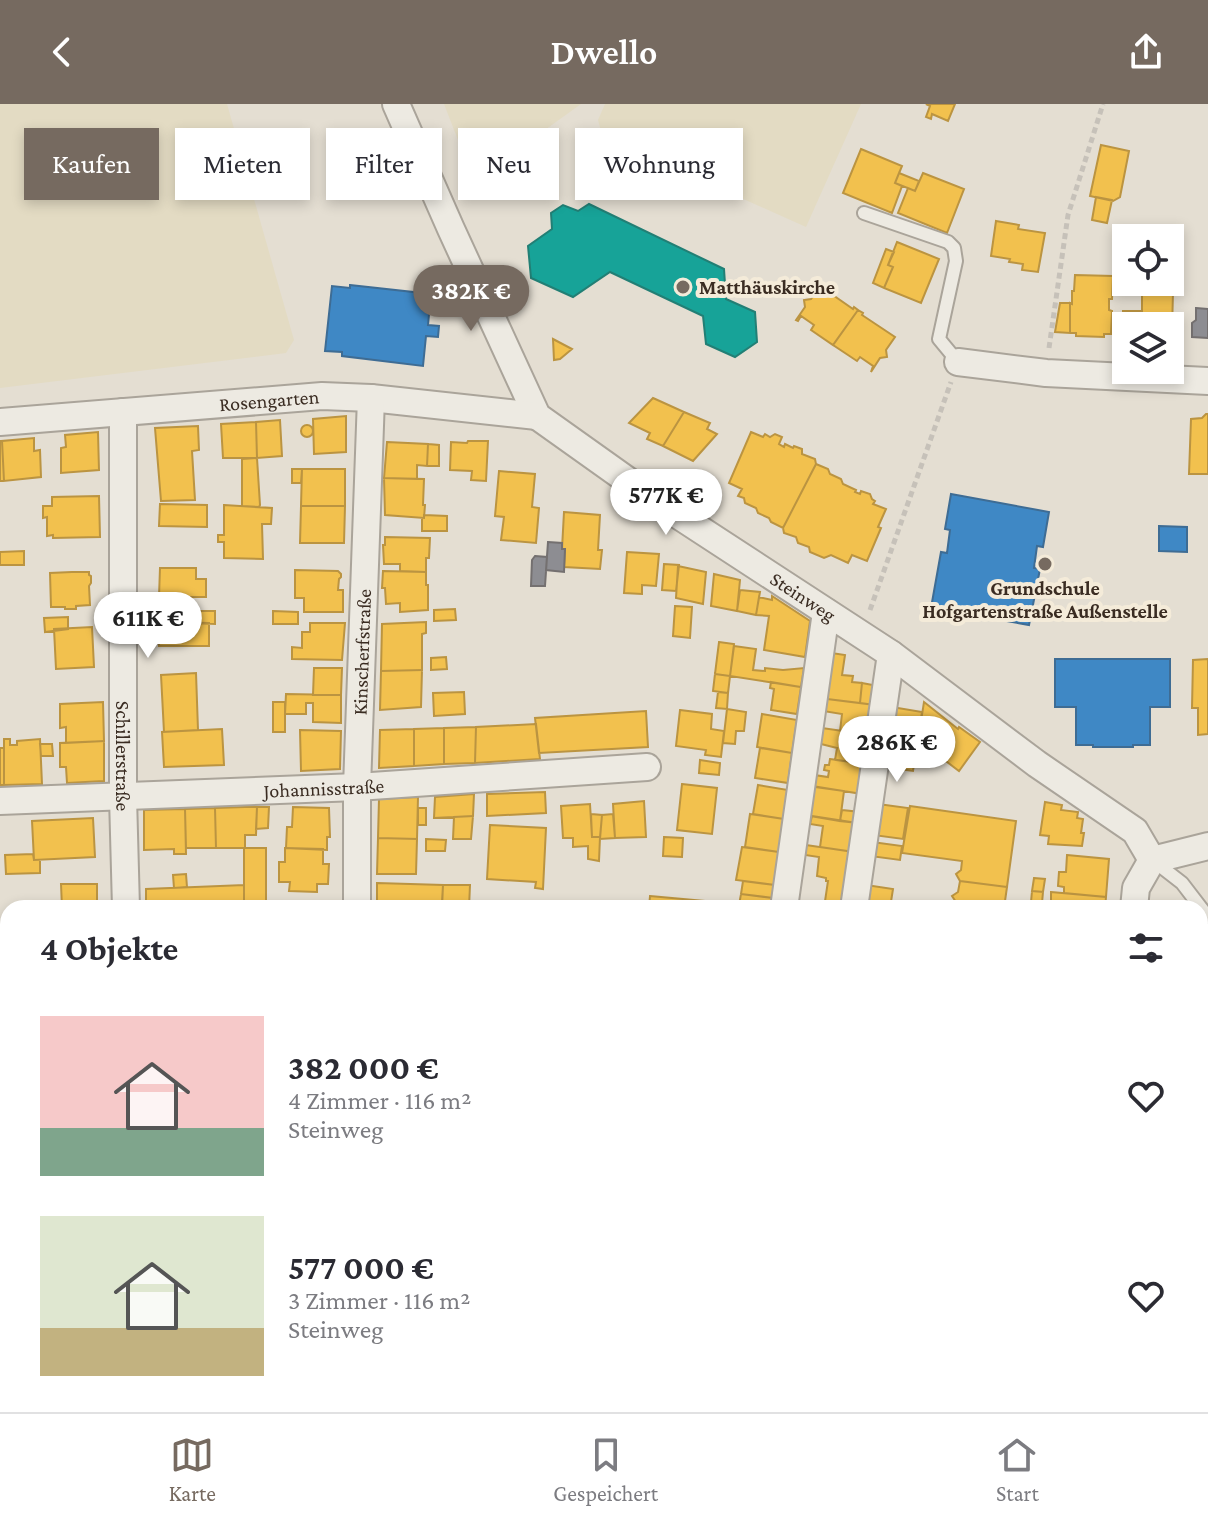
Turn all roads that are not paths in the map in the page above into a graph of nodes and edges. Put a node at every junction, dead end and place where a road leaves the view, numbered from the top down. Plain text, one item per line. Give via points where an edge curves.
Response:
1 (396, 104) edge
2 (864, 213) dead end
3 (958, 362) joint
4 (1208, 381) edge
5 (371, 398) junction
6 (123, 412) junction
7 (537, 416) junction
8 (0, 422) edge
9 (826, 612) junction
10 (891, 654) junction
11 (647, 767) dead end
12 (357, 787) junction
13 (123, 797) junction
14 (0, 801) edge
15 (1208, 846) edge
16 (1152, 860) junction
17 (126, 900) edge
18 (357, 900) edge
19 (785, 900) edge
20 (855, 900) edge
21 (1135, 900) edge
22 (1195, 900) edge

1 - 7 street, Steinweg
2 - 3 lane via 954,248 956,261 939,339
3 - 4 street via 1046,373
5 - 6 street, Rosengarten via 322,396
5 - 7 street, Rosengarten
5 - 12 street, Kinscherfstraße
6 - 8 street, Rosengarten
6 - 13 street, Schillerstraße
7 - 9 street, Steinweg
9 - 10 street, Steinweg
9 - 19 street
10 - 16 street, Steinweg via 1135,831
10 - 20 street
11 - 12 street, Johannisstraße
12 - 13 street, Johannisstraße
12 - 18 street, Kinscherfstraße
13 - 14 street, Johannisstraße
13 - 17 street, Schillerstraße
15 - 16 street
16 - 21 street
16 - 22 lane, Steinweg

